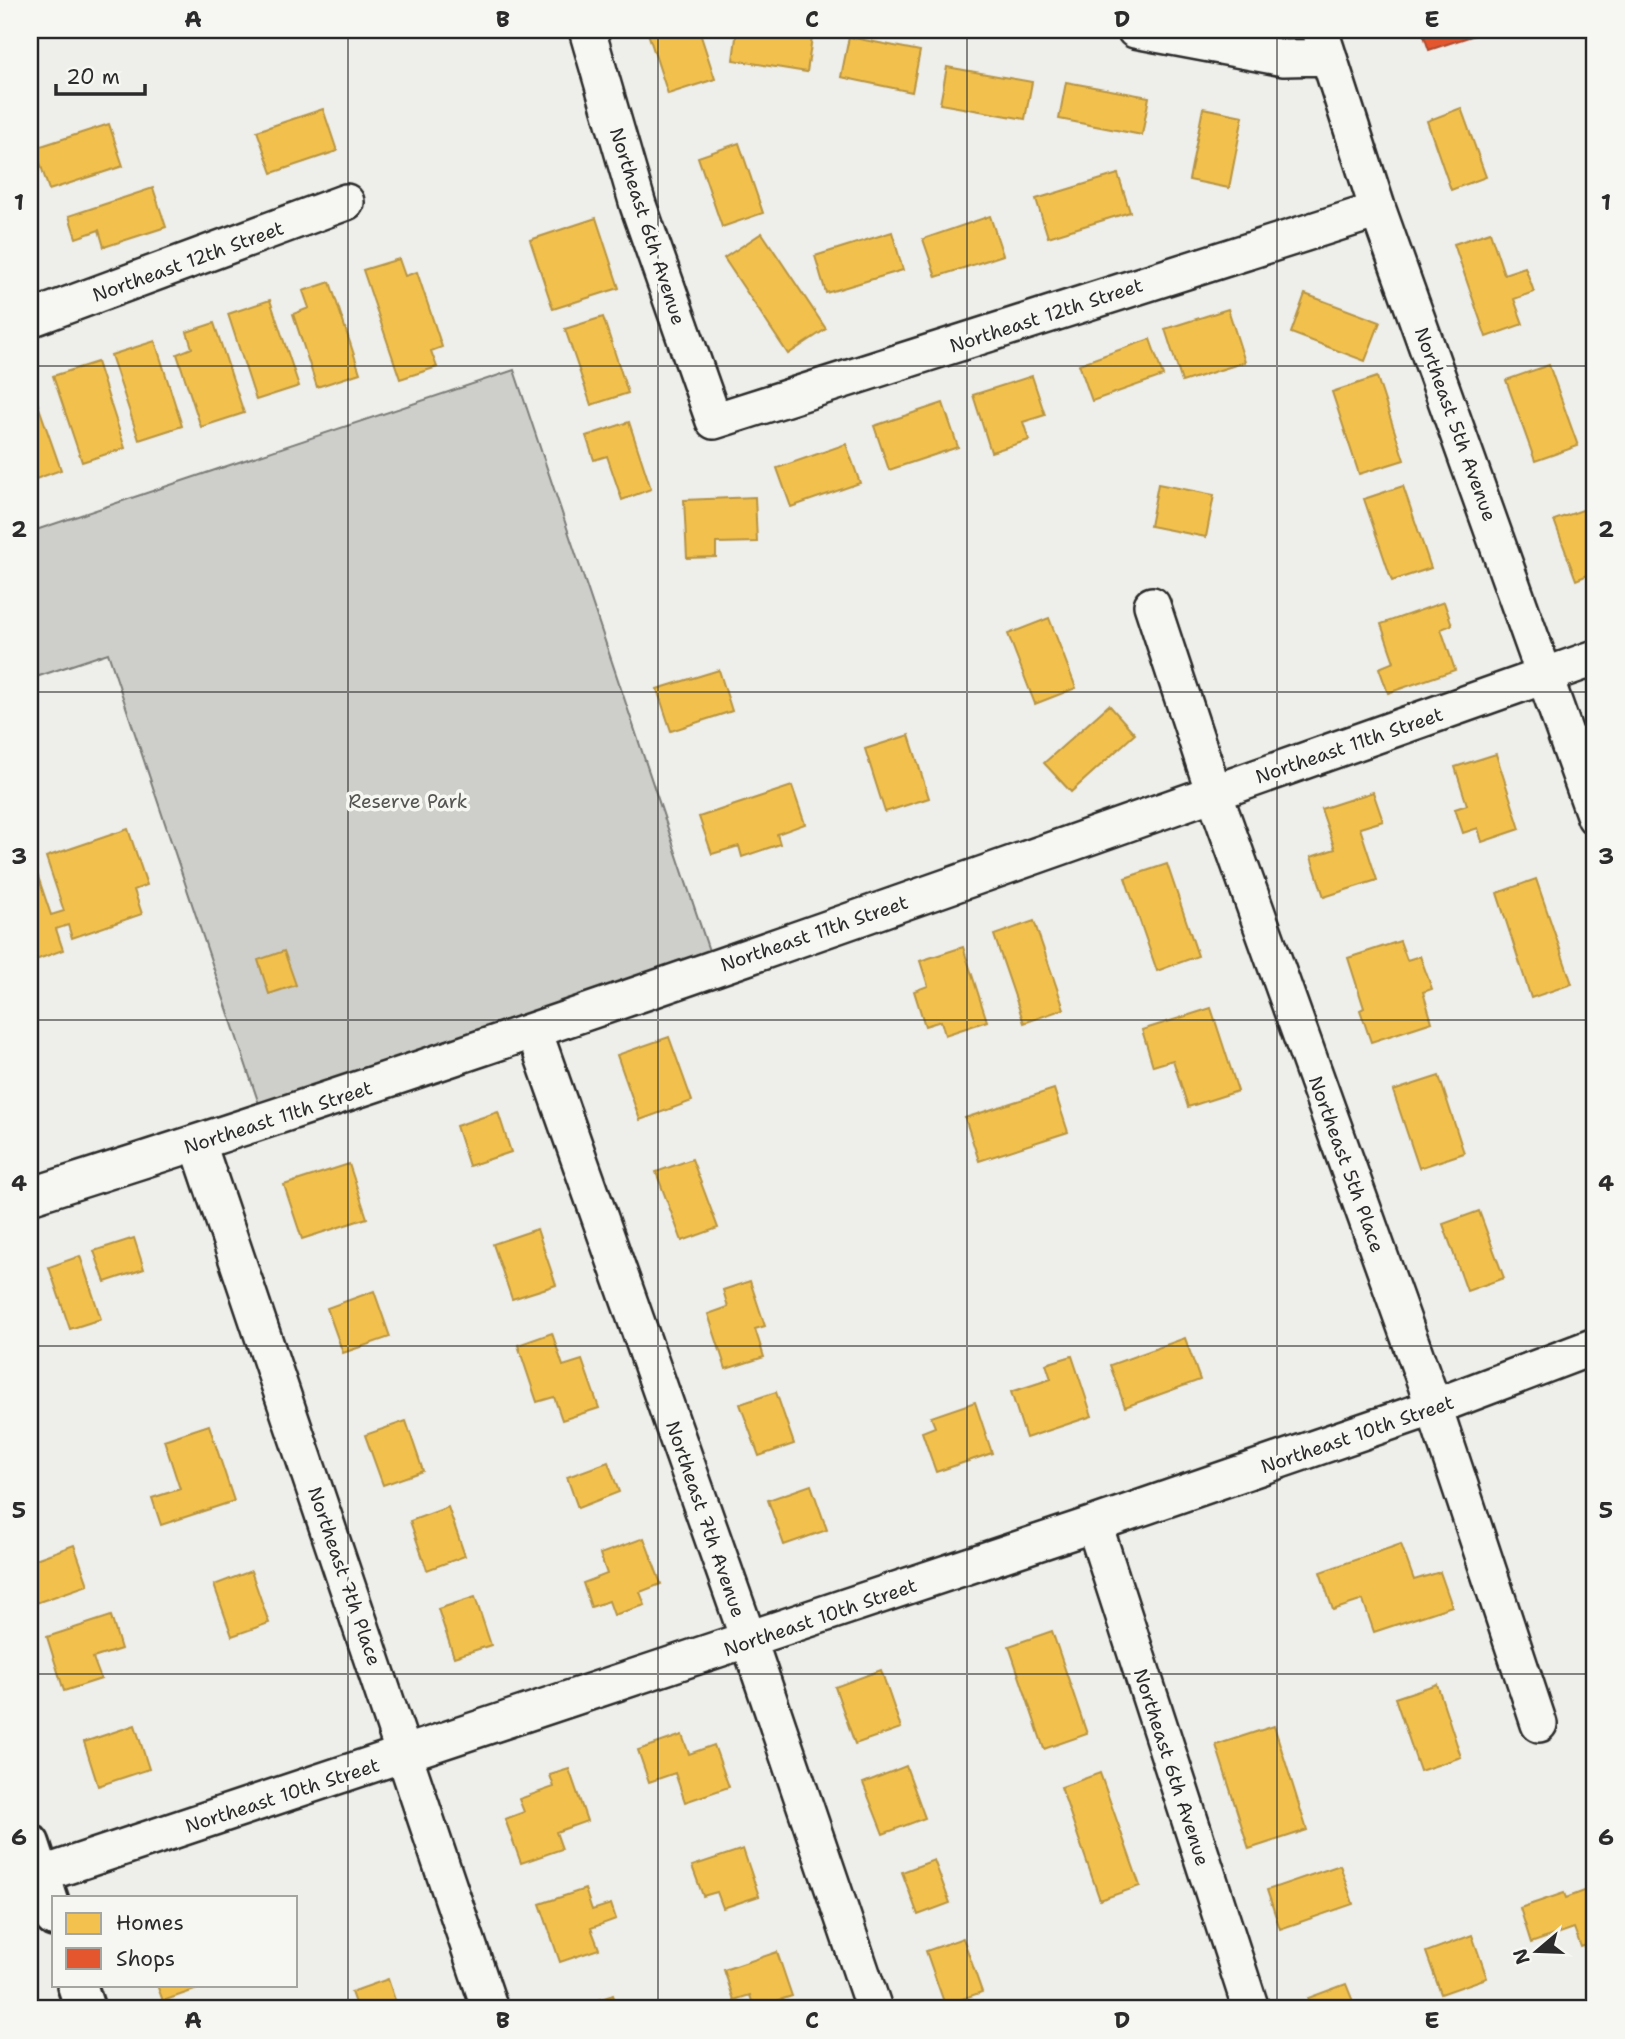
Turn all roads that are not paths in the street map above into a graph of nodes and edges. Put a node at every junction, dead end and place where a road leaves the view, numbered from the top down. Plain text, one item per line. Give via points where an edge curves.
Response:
1 (587, 30) edge
2 (1135, 30) edge
3 (1324, 44) edge
4 (346, 202) dead end
5 (1378, 209) junction
6 (30, 319) edge
7 (714, 421) joint
8 (1153, 605) dead end
9 (1595, 658) edge
10 (1547, 675) junction
11 (1214, 793) junction
12 (1595, 817) edge
13 (534, 1031) junction
14 (198, 1144) junction
15 (30, 1196) edge
16 (1595, 1346) edge
17 (1434, 1408) junction
18 (1094, 1524) junction
19 (749, 1641) junction
20 (1539, 1724) dead end
21 (405, 1755) junction
22 (35, 1859) edge
23 (52, 1911) edge
24 (490, 2009) edge
25 (874, 2009) edge
26 (1251, 2009) edge

1 - 7 street, Northeast 6th Avenue via 638,205
2 - 3 street via 1283,58
3 - 5 street, Northeast 5th Avenue
4 - 6 street, Northeast 12th Street
5 - 7 street, Northeast 12th Street
5 - 10 street, Northeast 5th Avenue
8 - 11 street, Northeast 5th Place
9 - 10 street, Northeast 11th Street
10 - 11 street, Northeast 11th Street
10 - 12 street, Northeast 5th Avenue
11 - 13 street, Northeast 11th Street
11 - 17 street, Northeast 5th Place
13 - 14 street, Northeast 11th Street
13 - 19 street, Northeast 7th Avenue
14 - 15 street, Northeast 11th Street
14 - 21 street, Northeast 7th Place
16 - 17 street, Northeast 10th Street
17 - 18 street, Northeast 10th Street
17 - 20 street, Northeast 5th Place
18 - 19 street, Northeast 10th Street
18 - 26 street, Northeast 6th Avenue
19 - 21 street, Northeast 10th Street
19 - 25 street, Northeast 7th Avenue
21 - 22 street, Northeast 10th Street
21 - 24 street, Northeast 7th Place
22 - 23 street

